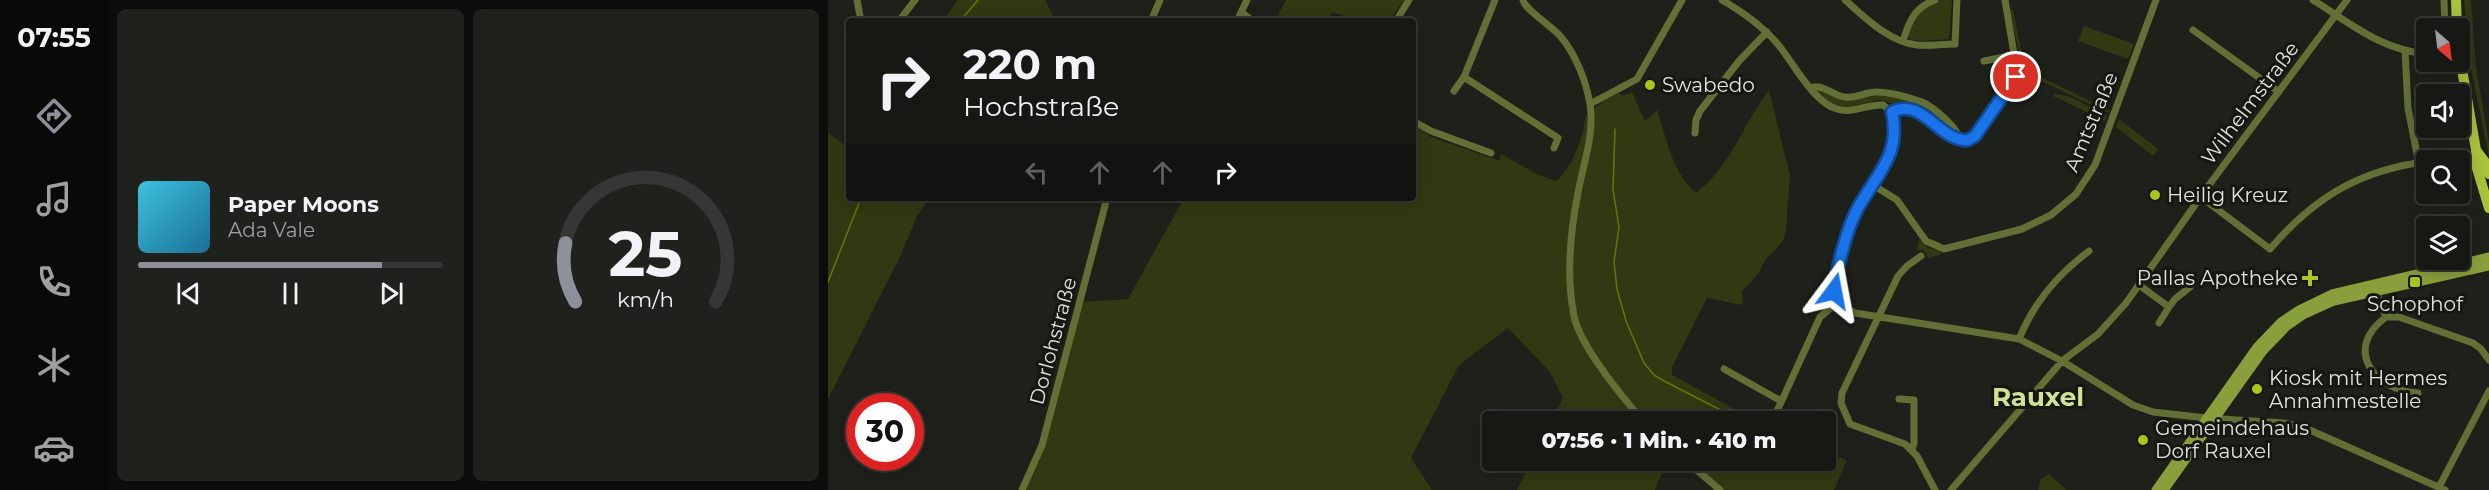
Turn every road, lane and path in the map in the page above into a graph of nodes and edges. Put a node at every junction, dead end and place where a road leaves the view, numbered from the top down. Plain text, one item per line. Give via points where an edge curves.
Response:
1 (857, 0) edge
2 (915, 0) edge
3 (1160, 0) edge
4 (1247, 0) edge
5 (1409, 0) edge
6 (1495, 0) edge
7 (1523, 0) edge
8 (1682, 0) edge
9 (1722, 0) edge
10 (1845, 0) edge
11 (1935, 0) edge
12 (1957, 0) edge
13 (2005, 0) edge
14 (2156, 0) edge
15 (2313, 0) edge
16 (2347, 0) edge
17 (2444, 0) edge
18 (2456, 0) edge
19 (1241, 12) junction
20 (2336, 15) junction
21 (860, 18) edge
22 (901, 18) edge
23 (1152, 18) edge
24 (1238, 18) edge
25 (1249, 18) edge
26 (1398, 18) edge
27 (2445, 18) edge
28 (2457, 18) edge
29 (2193, 30) dead end
30 (1767, 32) junction
31 (1903, 41) junction
32 (2405, 51) junction
33 (2416, 52) edge
34 (2015, 55) junction
35 (1984, 61) dead end
36 (2462, 72) edge
37 (1464, 77) junction
38 (1811, 88) junction
39 (1454, 91) dead end
40 (2278, 92) junction
41 (1590, 104) junction
42 (1892, 112) junction
43 (1416, 123) edge
44 (1695, 133) dead end
45 (1959, 140) junction
46 (1554, 148) dead end
47 (2476, 150) junction
48 (1491, 153) dead end
49 (2416, 157) edge
50 (2416, 163) edge
51 (2489, 174) edge
52 (1873, 185) junction
53 (2201, 197) junction
54 (1106, 201) edge
55 (2489, 208) edge
56 (2089, 251) dead end
57 (1921, 256) dead end
58 (2489, 257) edge
59 (2489, 266) edge
60 (2139, 285) junction
61 (2190, 287) dead end
62 (2375, 287) junction
63 (1838, 302) junction
64 (2169, 307) junction
65 (1880, 317) junction
66 (2386, 317) junction
67 (2159, 323) dead end
68 (2019, 339) junction
69 (2489, 360) edge
70 (2062, 361) junction
71 (1724, 369) dead end
72 (2489, 391) edge
73 (2418, 393) dead end
74 (1899, 399) dead end
75 (1781, 401) junction
76 (1636, 411) edge
77 (1777, 411) edge
78 (2211, 418) junction
79 (1912, 450) junction
80 (1698, 471) edge
81 (2442, 489) edge
82 (1022, 490) edge
83 (1720, 490) edge
84 (1935, 490) edge
85 (1951, 490) edge
86 (2156, 490) edge
87 (2163, 490) edge

1 - 21 street
2 - 22 street
3 - 23 street
4 - 19 street
5 - 26 street
6 - 37 street
7 - 41 street via 1565,42
8 - 41 street via 1637,79
9 - 30 street
10 - 31 street
11 - 31 street via 1915,14
12 - 31 street via 1955,44 1914,45
13 - 34 street
14 - 52 street, Amtstraße via 2094,165 2076,194 2051,215 2022,229 1944,249 1926,241 1897,200
15 - 20 street
16 - 20 street, Wilhelmstraße
17 - 27 street
18 - 28 main road
19 - 24 street
19 - 25 street
20 - 32 street via 2373,39
20 - 40 street, Wilhelmstraße
29 - 40 street
30 - 38 street
30 - 44 street via 1700,111
32 - 33 street
32 - 49 street
34 - 35 street
34 - 45 street via 2016,77 1975,136
36 - 47 main road
37 - 39 street
37 - 46 street via 1558,138
38 - 42 street via 1820,99 1839,110 1876,104
38 - 45 street via 1817,86 1848,98 1889,93 1924,103 1948,122 1959,134
40 - 53 street, Wilhelmstraße
41 - 76 street via 1592,119 1570,246 1574,317 1583,339
42 - 45 street via 1917,112
42 - 52 street via 1894,137 1888,161
43 - 48 street
47 - 51 main road
47 - 55 main road via 2476,165
50 - 53 street via 2366,176 2326,197 2298,218 2270,249
52 - 63 street via 1858,207 1847,238 1835,281
53 - 60 street, Wilhelmstraße
54 - 82 street, Dorlohstraße via 1042,445
56 - 68 street via 2044,294
57 - 65 street via 1898,276
58 - 62 main road
59 - 62 main road
60 - 64 street
60 - 70 street, Wilhelmstraße via 2098,334
61 - 64 street
62 - 66 street
62 - 78 main road via 2330,302 2287,326
63 - 65 street via 1855,313
63 - 75 street via 1820,317
64 - 67 street
65 - 68 street
65 - 79 street via 1842,393 1841,404 1850,423 1897,440
66 - 69 street via 2399,317 2473,343
66 - 73 street via 2364,348 2368,366 2382,381 2401,392
68 - 70 street
70 - 78 street via 2143,409
70 - 85 street, Wilhelmstraße
71 - 75 street
72 - 81 street
74 - 79 street via 1914,400
75 - 77 street
78 - 81 street via 2303,427
78 - 86 main road
78 - 87 main road
79 - 84 street
80 - 83 street

